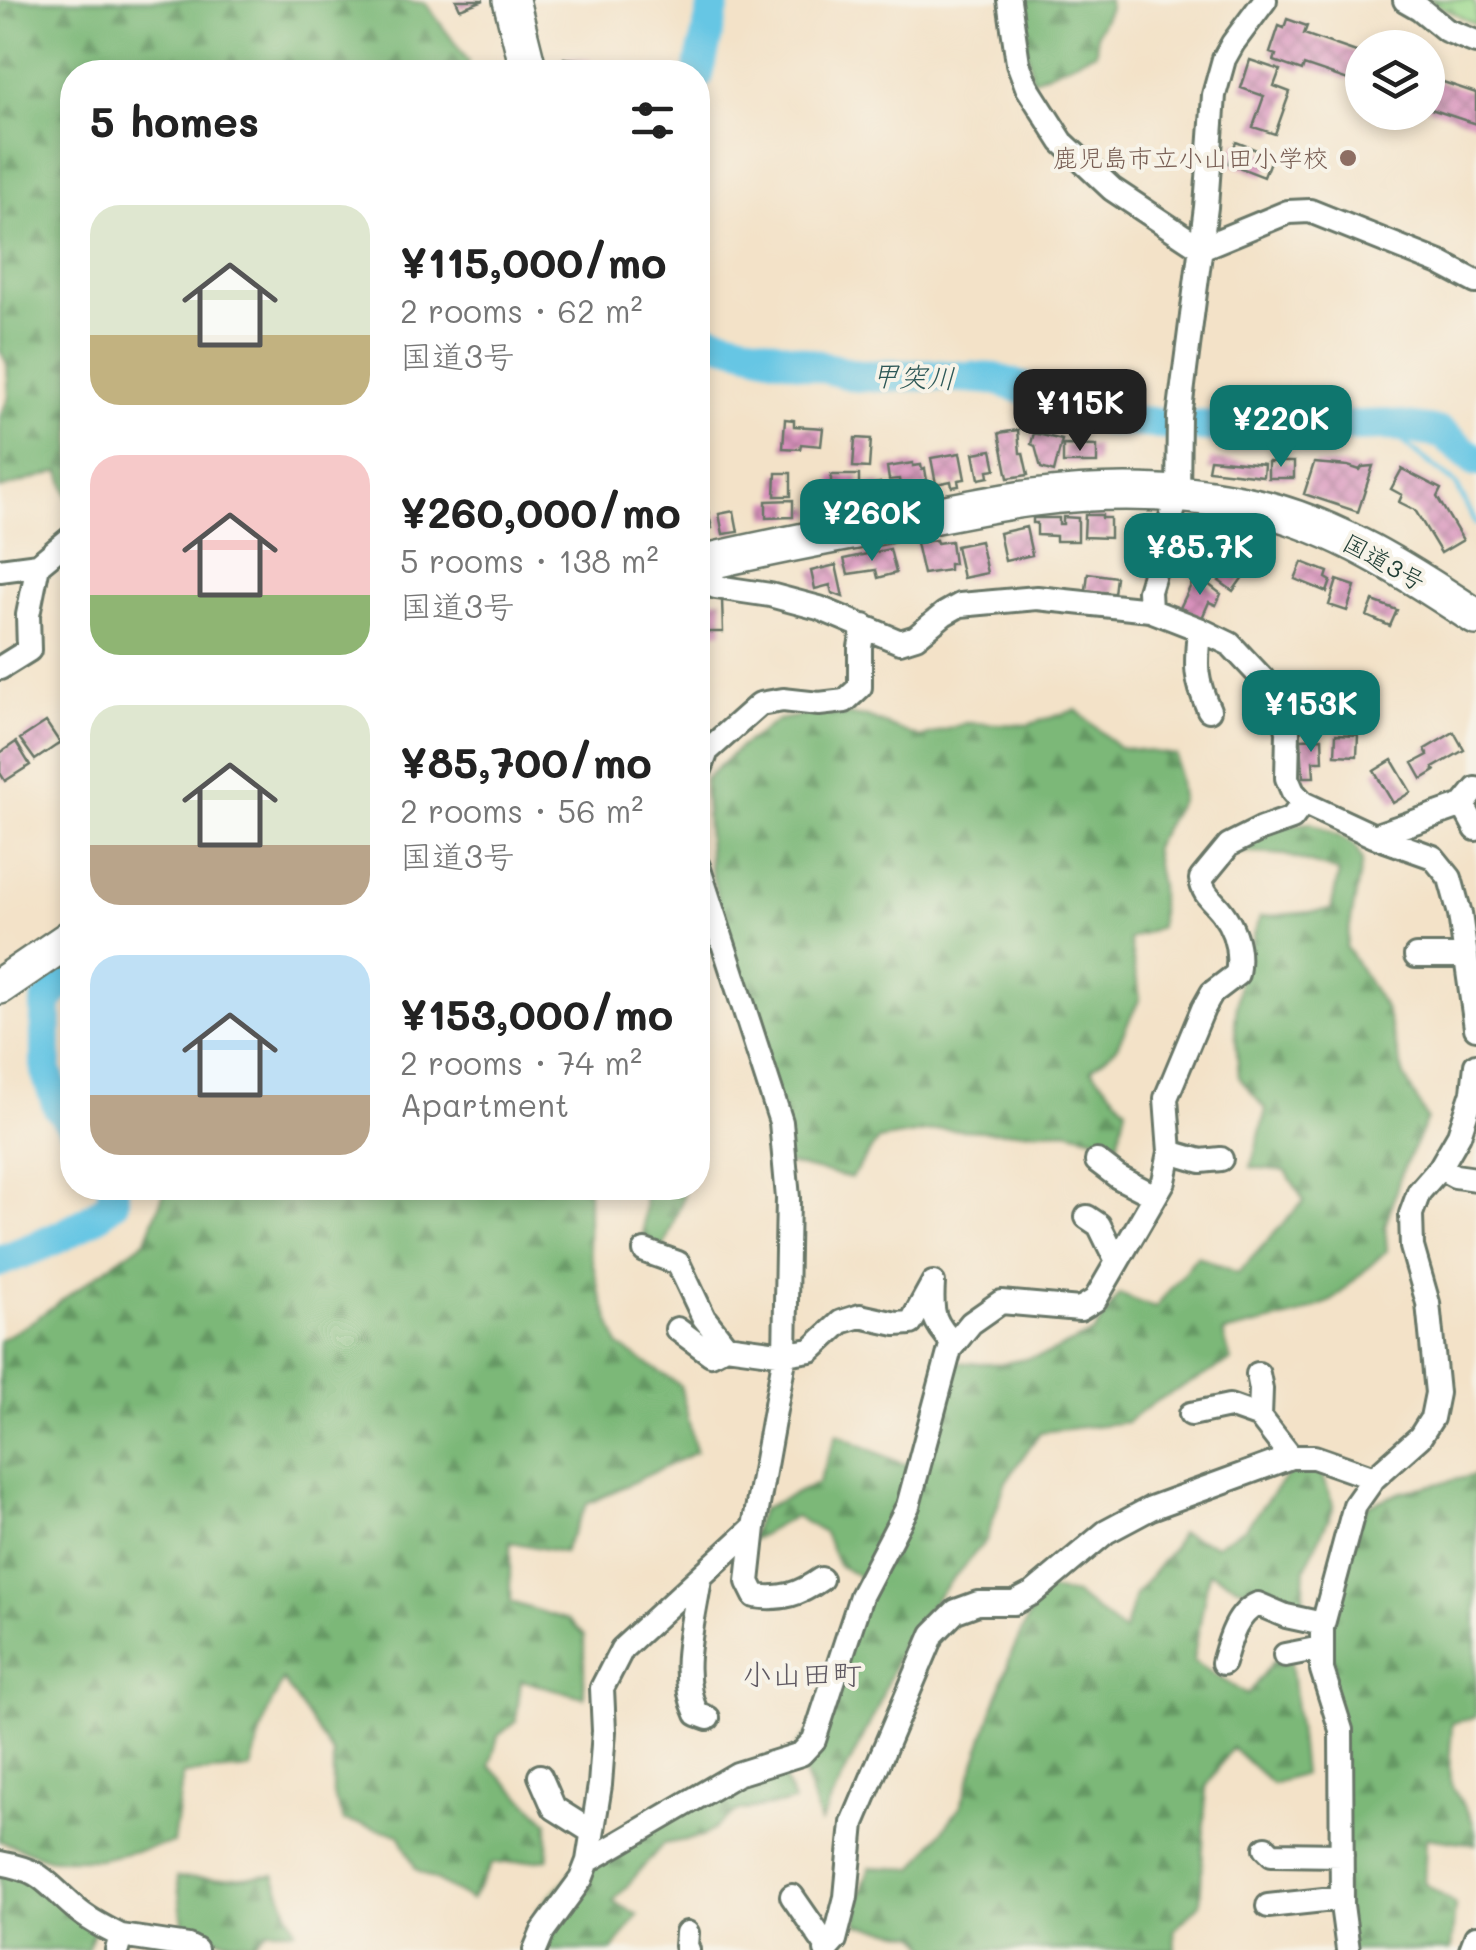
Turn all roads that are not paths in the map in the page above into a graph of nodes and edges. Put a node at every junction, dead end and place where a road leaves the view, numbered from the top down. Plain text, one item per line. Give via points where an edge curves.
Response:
1 (511, 0) edge
2 (1008, 0) edge
3 (1265, 0) edge
4 (1405, 0) edge
5 (1476, 42) edge
6 (527, 60) edge
7 (1201, 248) junction
8 (1440, 263) junction
9 (1476, 272) edge
10 (1476, 282) edge
11 (1178, 478) junction
12 (60, 547) edge
13 (710, 561) edge
14 (38, 565) junction
15 (0, 570) edge
16 (710, 577) edge
17 (1150, 610) junction
18 (1476, 616) edge
19 (864, 626) junction
20 (1199, 629) junction
21 (1196, 666) junction
22 (0, 668) edge
23 (1186, 689) dead end
24 (1209, 710) dead end
25 (710, 748) edge
26 (1470, 797) edge
27 (1303, 804) junction
28 (1476, 829) edge
29 (1374, 836) junction
30 (710, 903) edge
31 (60, 944) edge
32 (1427, 949) dead end
33 (1466, 956) junction
34 (0, 986) edge
35 (1476, 1028) edge
36 (1476, 1065) edge
37 (1170, 1152) junction
38 (1221, 1159) dead end
39 (1097, 1161) dead end
40 (1462, 1174) edge
41 (1155, 1196) junction
42 (1087, 1217) dead end
43 (646, 1250) dead end
44 (1117, 1262) junction
45 (676, 1329) dead end
46 (954, 1344) junction
47 (726, 1346) junction
48 (786, 1354) junction
49 (1258, 1374) dead end
50 (1191, 1414) dead end
51 (1260, 1417) junction
52 (1291, 1458) junction
53 (1374, 1478) junction
54 (754, 1527) junction
55 (700, 1578) junction
56 (821, 1579) dead end
57 (1322, 1636) junction
58 (1285, 1654) dead end
59 (1223, 1663) dead end
60 (708, 1718) dead end
61 (540, 1776) dead end
62 (592, 1832) junction
63 (1266, 1848) dead end
64 (1342, 1855) junction
65 (588, 1861) junction
66 (0, 1863) edge
67 (792, 1896) dead end
68 (1342, 1898) junction
69 (1268, 1906) dead end
70 (1476, 1936) edge
71 (119, 1943) edge
72 (827, 1949) edge
73 (196, 1950) edge
74 (535, 1950) edge
75 (1348, 1950) edge
76 (1470, 1950) edge

1 - 6 highway
2 - 7 street via 1027,88 1062,142 1112,189
3 - 7 street via 1233,43 1217,80
4 - 5 street
7 - 8 street via 1288,212 1310,211
7 - 11 street via 1179,417
8 - 9 street
8 - 10 street
11 - 13 highway, 国道3号 via 1032,498
11 - 17 street
11 - 18 highway, 国道3号 via 1215,498 1312,524 1392,563
12 - 14 street
14 - 15 street
14 - 22 street via 29,650
16 - 19 street via 716,587 770,595
17 - 19 street via 1036,598 960,605 900,642
17 - 20 street
19 - 25 street via 860,687 845,701 760,704
20 - 21 street
20 - 27 street via 1230,644 1284,713 1287,778
21 - 23 street
21 - 24 street
26 - 28 street
26 - 29 street
27 - 29 street
27 - 37 street via 1292,818 1230,846 1201,879 1234,933 1240,956 1236,974 1212,992 1203,1009 1166,1098
29 - 33 street via 1433,857 1450,878
30 - 48 street via 781,1122 788,1198
31 - 34 highway
32 - 33 street via 1446,958
33 - 35 street
36 - 40 street via 1458,1135
37 - 38 street
37 - 41 street
39 - 41 street
40 - 53 street via 1419,1192 1412,1214 1412,1247 1428,1303 1432,1418
41 - 44 street
42 - 44 street via 1099,1225
43 - 47 street via 678,1263 704,1318
44 - 46 street via 1095,1300 1080,1309 1001,1302
45 - 47 street via 711,1354
46 - 48 street via 938,1327 934,1283 911,1322 860,1316 841,1322 812,1350
46 - 65 street via 908,1506 861,1596 814,1740 801,1754 737,1774
47 - 48 street
48 - 54 street
49 - 51 street
50 - 51 street via 1230,1406
51 - 52 street
52 - 53 street via 1314,1457
52 - 72 street via 1151,1508 1106,1532 1033,1593 956,1610 933,1634 853,1823 846,1897
53 - 57 street via 1355,1505
54 - 55 street
54 - 56 street via 748,1582 755,1596 775,1599
55 - 60 street via 686,1674 690,1700
55 - 62 street via 622,1649 602,1688
57 - 58 street
57 - 59 street via 1258,1604 1231,1635
57 - 64 street via 1322,1670 1341,1730
61 - 62 street via 554,1808
62 - 65 street
63 - 64 street via 1272,1854
64 - 68 street
65 - 74 street
66 - 71 street via 48,1881
67 - 72 street
68 - 69 street
68 - 75 street
70 - 76 street
71 - 73 street

